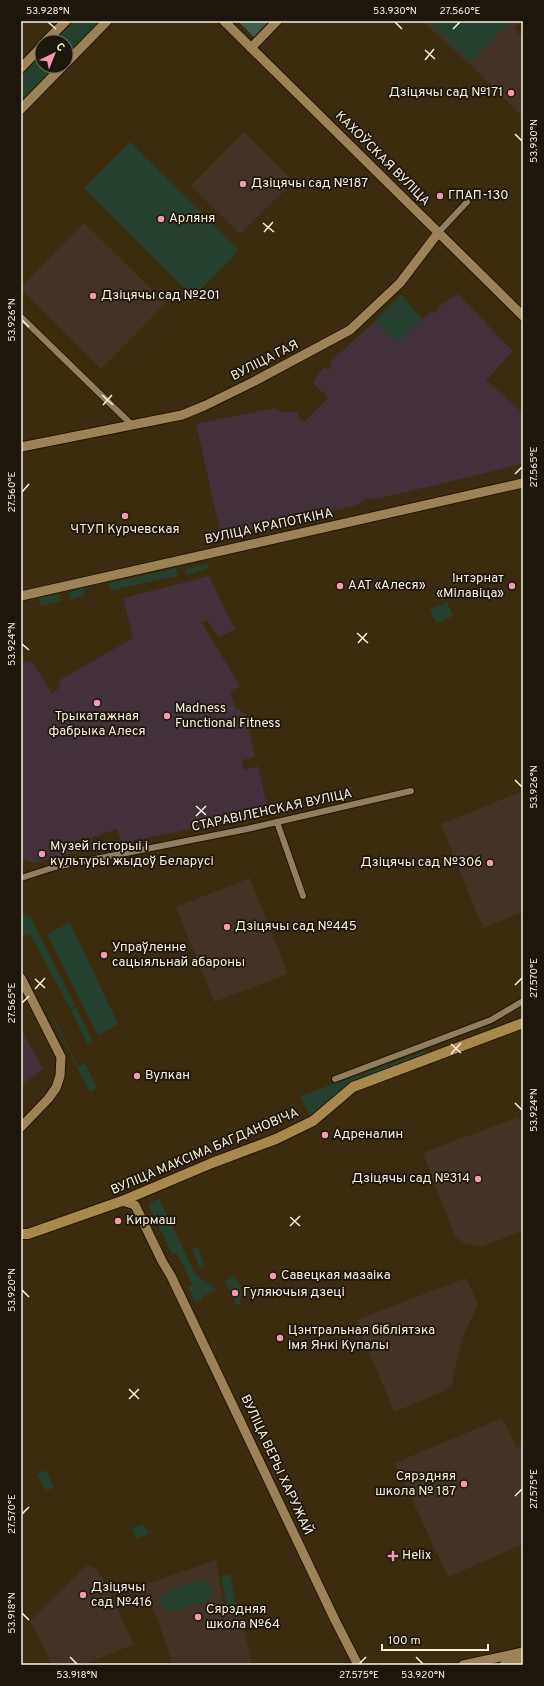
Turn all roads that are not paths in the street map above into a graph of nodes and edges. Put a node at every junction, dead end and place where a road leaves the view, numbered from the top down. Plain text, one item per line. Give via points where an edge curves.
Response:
1 (66, 21) edge
2 (107, 21) edge
3 (224, 21) edge
4 (277, 21) edge
5 (53, 34) edge
6 (251, 48) junction
7 (34, 54) edge
8 (74, 55) edge
9 (21, 68) edge
10 (55, 74) edge
11 (21, 109) edge
12 (467, 202) dead end
13 (438, 233) junction
14 (523, 316) edge
15 (21, 317) edge
16 (131, 424) junction
17 (21, 447) edge
18 (523, 483) edge
19 (21, 596) edge
20 (411, 791) dead end
21 (277, 822) junction
22 (21, 878) edge
23 (303, 896) dead end
24 (21, 978) edge
25 (523, 1001) edge
26 (523, 1022) edge
27 (335, 1078) dead end
28 (21, 1127) edge
29 (142, 1192) junction
30 (122, 1200) junction
31 (21, 1234) edge
32 (171, 1276) junction
33 (523, 1652) edge
34 (523, 1661) edge
35 (358, 1665) edge
36 (463, 1665) edge
37 (504, 1665) edge

1 - 5 main road
2 - 8 main road
3 - 6 main road, КАХОЎСКАЯ ВУЛІЦА
4 - 6 main road
6 - 13 main road, КАХОЎСКАЯ ВУЛІЦА
7 - 9 main road
10 - 11 main road
12 - 13 street, ВУЛІЦА ГАЯ
13 - 14 main road, КАХОЎСКАЯ ВУЛІЦА
13 - 16 main road, ВУЛІЦА ГАЯ via 400,283 338,338 204,406 182,415
15 - 16 street
16 - 17 main road, ВУЛІЦА ГАЯ
18 - 19 main road, ВУЛІЦА КРАПОТКІНА
20 - 21 street, СТАРАВІЛЕНСКАЯ ВУЛІЦА
21 - 22 street, СТАРАВІЛЕНСКАЯ ВУЛІЦА via 54,867
21 - 23 street
24 - 28 main road via 61,1057 60,1076 56,1088
25 - 27 street via 491,1020
26 - 29 main road, ВУЛІЦА МАКСІМА БАГДАНОВІЧА via 353,1087 307,1124 276,1139
29 - 30 main road, ВУЛІЦА МАКСІМА БАГДАНОВІЧА
29 - 32 main road, ВУЛІЦА ВЕРЫ ХАРУЖАЙ via 141,1208
30 - 31 main road, ВУЛІЦА МАКСІМА БАГДАНОВІЧА via 28,1234
30 - 32 main road, ВУЛІЦА ВЕРЫ ХАРУЖАЙ via 135,1205
32 - 35 main road, ВУЛІЦА ВЕРЫ ХАРУЖАЙ
33 - 36 main road
34 - 37 main road

